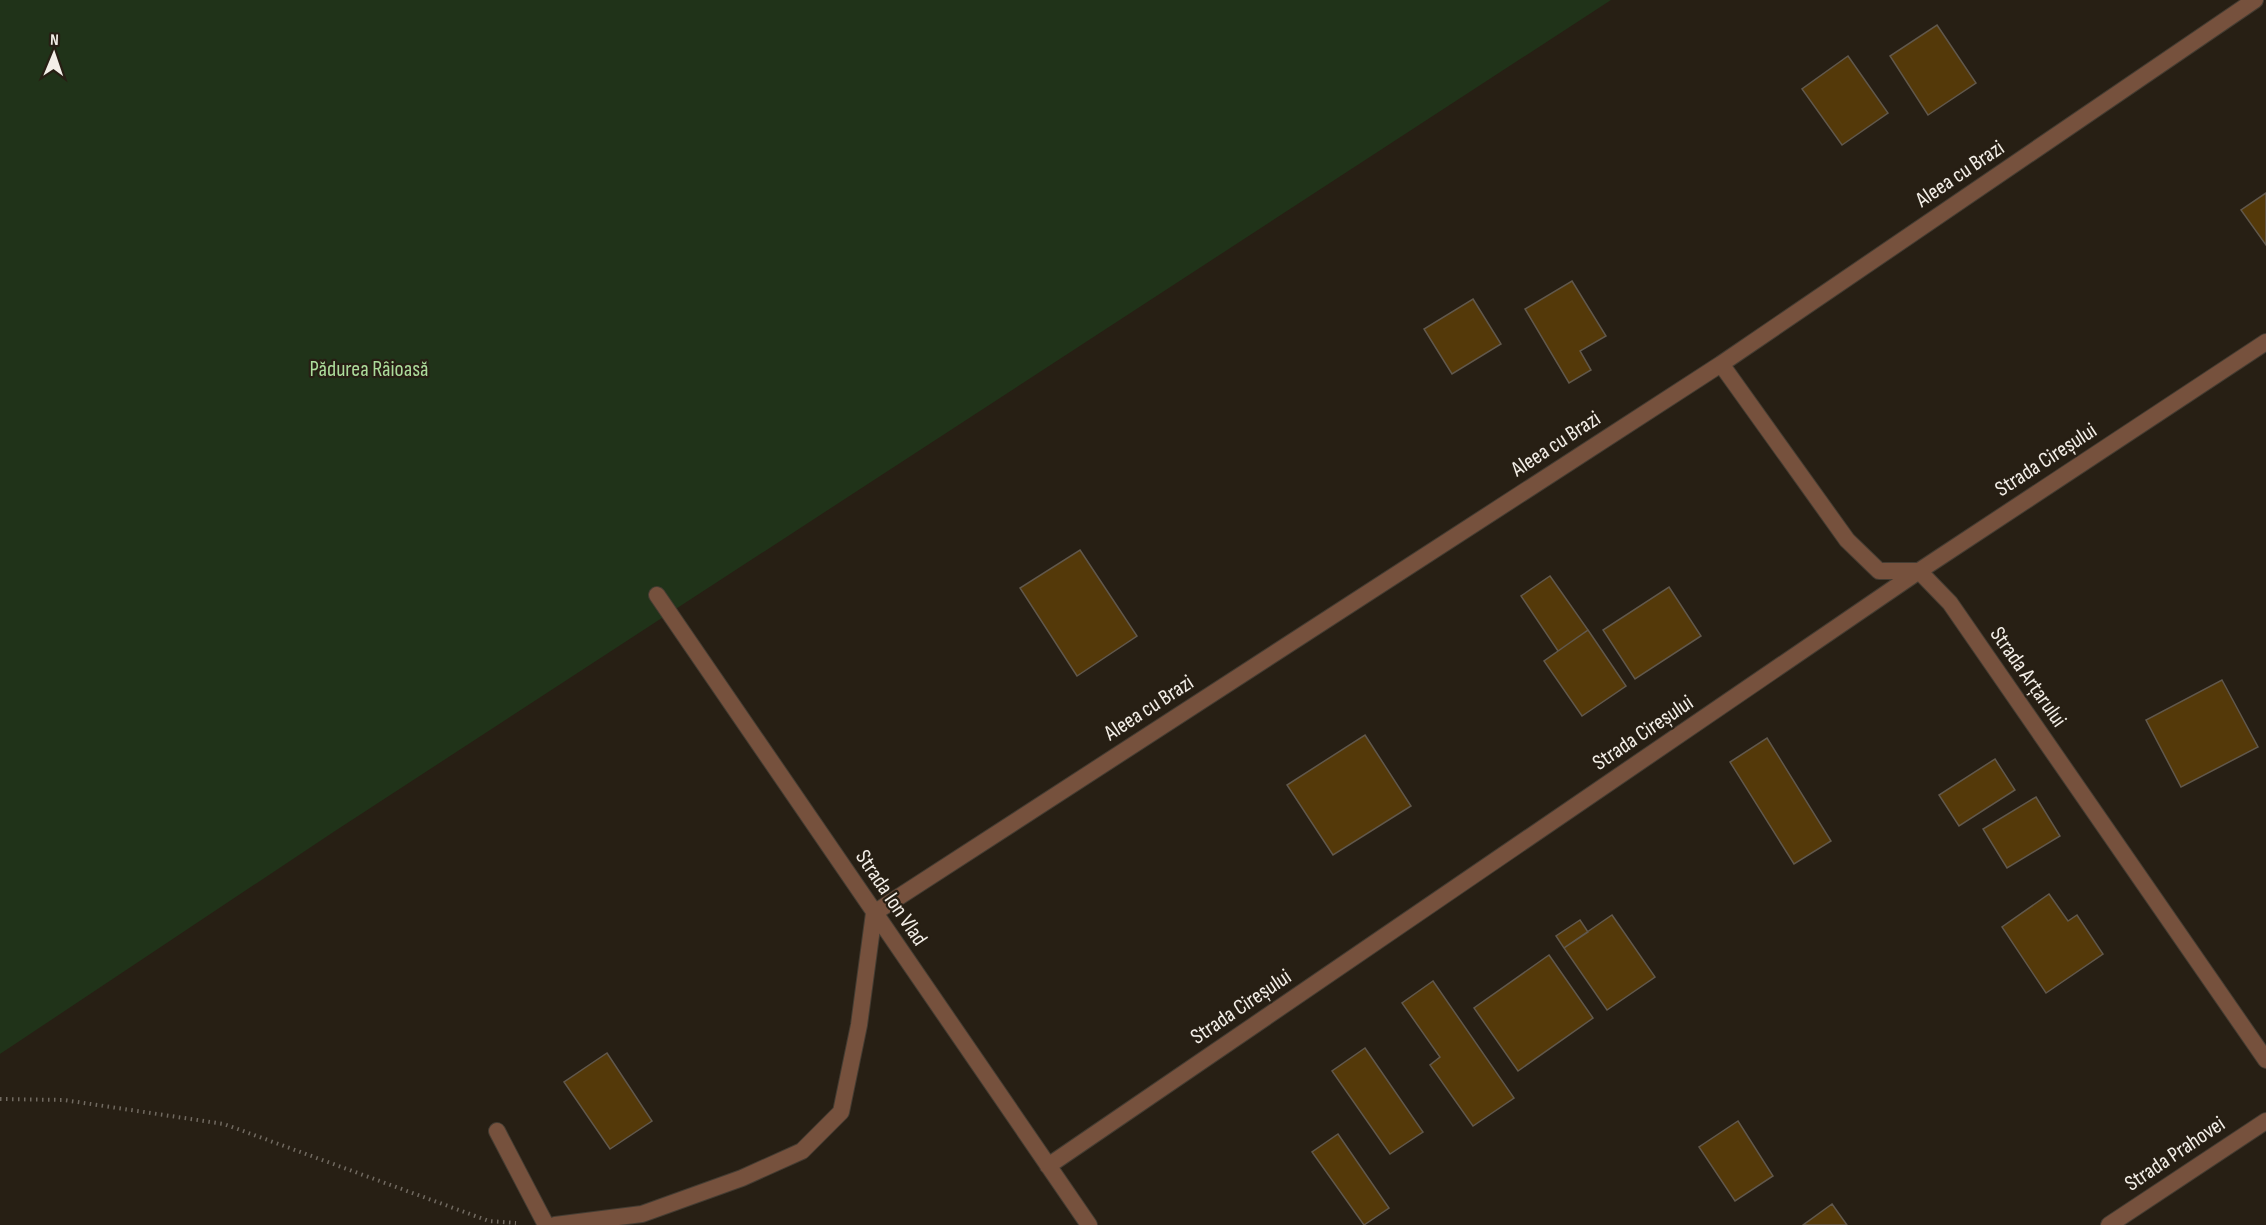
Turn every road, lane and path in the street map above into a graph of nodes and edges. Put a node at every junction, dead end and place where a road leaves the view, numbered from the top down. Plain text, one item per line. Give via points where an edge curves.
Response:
1 (2255, 0) edge
2 (2266, 342) edge
3 (1721, 364) junction
4 (1919, 571) junction
5 (657, 595) dead end
6 (874, 913) junction
7 (2266, 1060) edge
8 (0, 1099) edge
9 (2266, 1120) edge
10 (497, 1131) dead end
11 (1048, 1166) junction
12 (523, 1224) edge
13 (546, 1225) edge
14 (555, 1225) edge
15 (1089, 1225) edge
16 (2109, 1225) edge

1 - 3 street, Aleea cu Brazi
2 - 4 street, Strada Cireșului
3 - 4 street via 1847,540 1879,570
3 - 6 street, Aleea cu Brazi
4 - 7 street, Strada Arțarului via 1950,603
4 - 11 street, Strada Cireșului
5 - 6 street, Strada Ion Vlad
6 - 11 street, Strada Ion Vlad
6 - 14 street via 841,1112 802,1151 742,1178 642,1214
8 - 12 path via 64,1100 224,1124 489,1221
9 - 16 street, Strada Prahovei
10 - 13 street
11 - 15 street, Strada Ion Vlad

